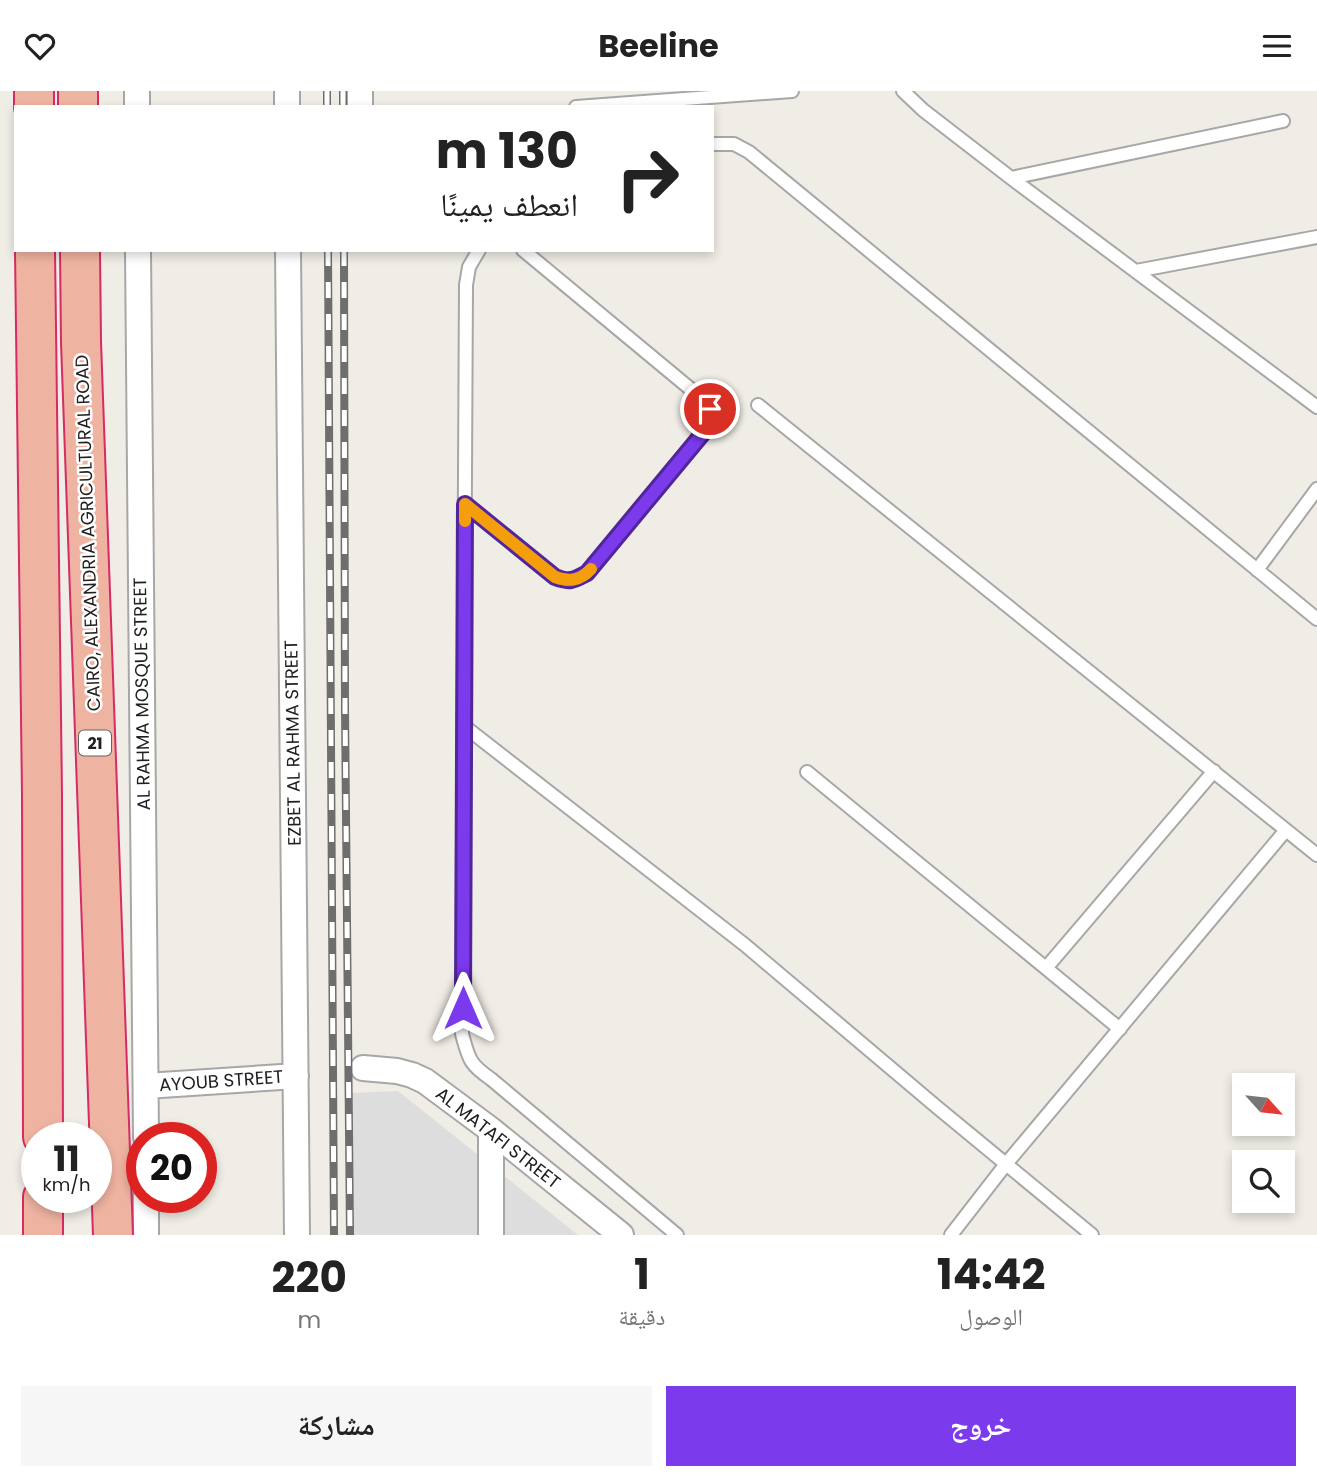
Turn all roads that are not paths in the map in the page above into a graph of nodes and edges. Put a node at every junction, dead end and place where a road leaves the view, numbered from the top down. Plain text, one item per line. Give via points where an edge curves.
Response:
1 (792, 91) edge
2 (903, 91) edge
3 (603, 105) edge
4 (1283, 121) dead end
5 (714, 144) edge
6 (1011, 178) junction
7 (1317, 237) edge
8 (35, 252) edge
9 (80, 252) edge
10 (138, 252) edge
11 (288, 252) edge
12 (478, 252) edge
13 (525, 252) edge
14 (1136, 271) junction
15 (758, 405) dead end
16 (1317, 407) edge
17 (1317, 489) edge
18 (465, 504) junction
19 (1257, 570) junction
20 (1317, 619) edge
21 (464, 726) junction
22 (1214, 771) junction
23 (807, 772) dead end
24 (1286, 830) junction
25 (1317, 855) edge
26 (1046, 968) junction
27 (1119, 1029) junction
28 (363, 1068) dead end
29 (296, 1076) junction
30 (146, 1086) junction
31 (43, 1122) edge
32 (146, 1122) edge
33 (491, 1130) junction
34 (1006, 1164) junction
35 (43, 1213) edge
36 (146, 1213) edge
37 (595, 1224) edge
38 (43, 1235) edge
39 (113, 1235) edge
40 (146, 1235) edge
41 (297, 1235) edge
42 (491, 1235) edge
43 (621, 1235) edge
44 (677, 1235) edge
45 (951, 1235) edge
46 (1092, 1235) edge

1 - 3 lane
2 - 6 lane
4 - 6 lane
5 - 19 lane via 734,144 749,152
6 - 14 lane
7 - 14 lane
8 - 31 highway
9 - 39 highway, CAIRO, ALEXANDRIA AGRICULTURAL ROAD / 21
10 - 30 street, AL RAHMA MOSQUE STREET
11 - 29 street, EZBET AL RAHMA STREET
12 - 18 lane via 466,285
13 - 18 lane via 699,396 712,420 587,573 574,580 555,577
14 - 16 lane
15 - 22 lane
17 - 19 lane
18 - 21 lane
19 - 20 lane
21 - 34 lane via 745,945
21 - 44 lane via 462,1034 467,1051 474,1067
22 - 24 lane
22 - 26 lane
23 - 26 lane
24 - 25 lane
24 - 27 lane
26 - 27 lane
27 - 34 lane
28 - 33 street, AL MATAFI STREET via 397,1071 425,1081
29 - 30 street, AYOUB STREET
29 - 41 street, EZBET AL RAHMA STREET
30 - 32 street, AL RAHMA MOSQUE STREET
33 - 37 street, AL MATAFI STREET
33 - 42 street
34 - 45 lane
34 - 46 lane
35 - 38 highway
36 - 40 street
37 - 43 street, AL MATAFI STREET

